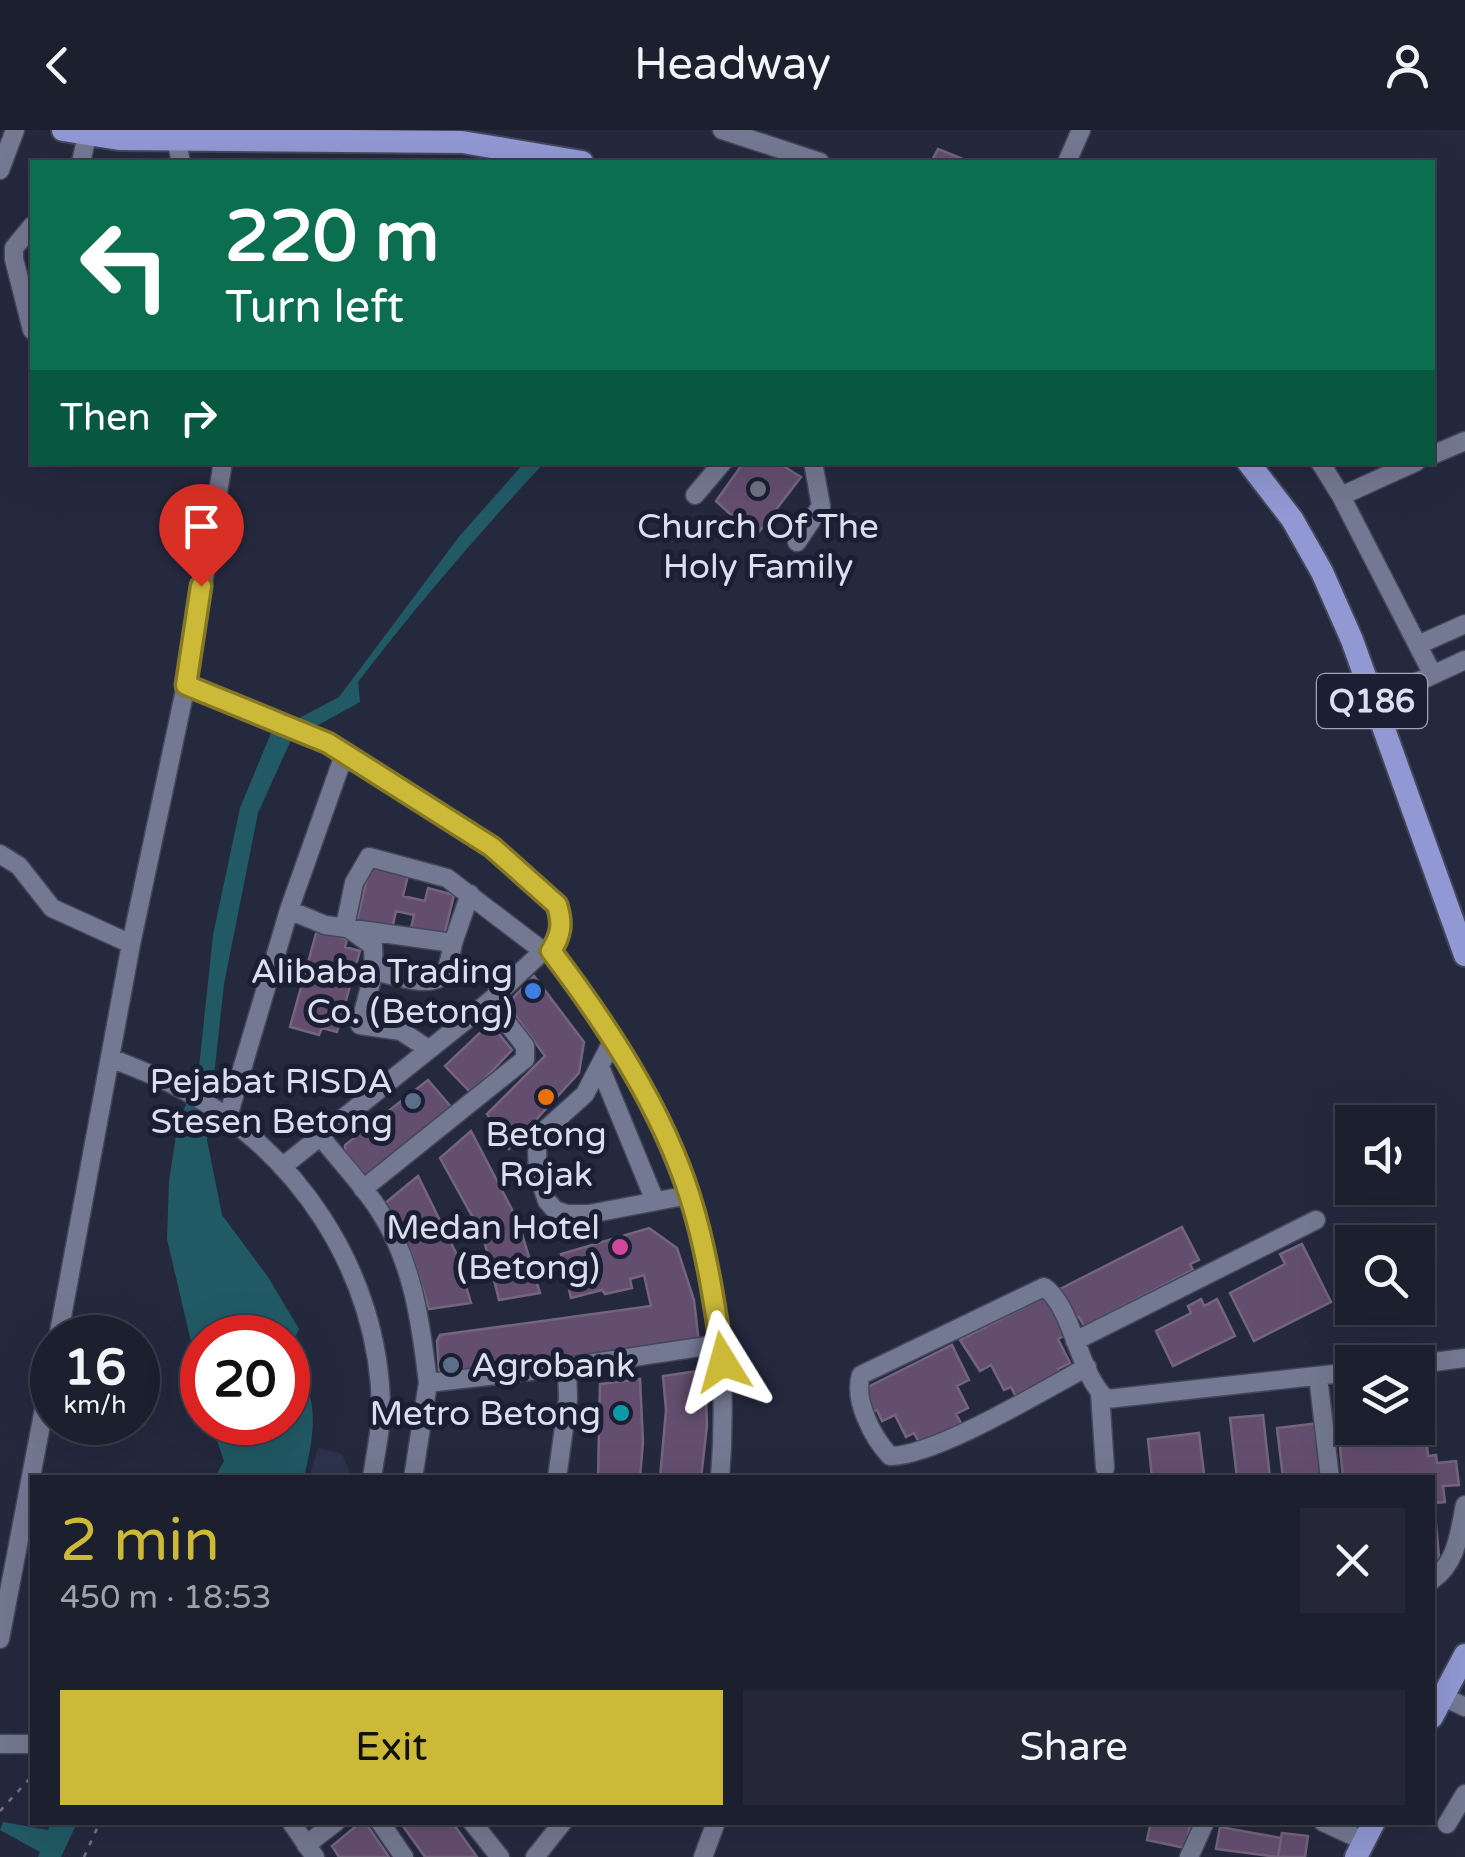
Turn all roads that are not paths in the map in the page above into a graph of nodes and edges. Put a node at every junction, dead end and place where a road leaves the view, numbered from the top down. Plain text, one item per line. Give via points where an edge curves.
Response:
1 (15, 130) edge
2 (64, 130) edge
3 (226, 130) edge
4 (722, 130) edge
5 (1081, 130) edge
6 (126, 134) edge
7 (175, 134) edge
8 (87, 136) junction
9 (464, 136) edge
10 (252, 141) junction
11 (81, 160) edge
12 (181, 160) edge
13 (573, 160) edge
14 (814, 160) edge
15 (1068, 160) edge
16 (0, 170) edge
17 (30, 228) edge
18 (7, 266) edge
19 (30, 325) edge
20 (1465, 441) edge
21 (1435, 454) edge
22 (223, 465) edge
23 (720, 465) edge
24 (813, 465) edge
25 (1250, 465) edge
26 (1322, 465) edge
27 (1409, 465) edge
28 (695, 495) dead end
29 (1342, 496) junction
30 (797, 542) dead end
31 (1465, 624) edge
32 (1418, 645) junction
33 (1465, 660) edge
34 (1433, 675) junction
35 (186, 685) junction
36 (1372, 703) junction
37 (344, 755) junction
38 (0, 854) edge
39 (470, 894) junction
40 (289, 910) junction
41 (344, 926) junction
42 (1460, 928) edge
43 (453, 943) junction
44 (131, 944) junction
45 (547, 951) junction
46 (1465, 955) edge
47 (374, 971) junction
48 (490, 1001) junction
49 (613, 1040) junction
50 (428, 1049) junction
51 (112, 1058) junction
52 (600, 1067) junction
53 (222, 1117) junction
54 (320, 1136) junction
55 (282, 1167) junction
56 (363, 1189) junction
57 (689, 1195) junction
58 (655, 1201) junction
59 (1316, 1220) dead end
60 (62, 1315) edge
61 (1074, 1340) junction
62 (720, 1344) junction
63 (1465, 1358) edge
64 (1435, 1362) edge
65 (567, 1367) junction
66 (1087, 1367) junction
67 (1335, 1374) edge
68 (1318, 1376) junction
69 (428, 1383) junction
70 (1100, 1393) junction
71 (37, 1445) edge
72 (1106, 1468) dead end
73 (31, 1475) edge
74 (372, 1475) edge
75 (413, 1475) edge
76 (557, 1475) edge
77 (720, 1475) edge
78 (1330, 1475) edge
79 (30, 1482) edge
80 (1465, 1505) edge
81 (1435, 1578) edge
82 (0, 1640) edge
83 (1465, 1655) edge
84 (1447, 1707) edge
85 (0, 1744) edge
86 (30, 1744) edge
87 (1465, 1794) edge
88 (1446, 1824) dead end
89 (293, 1825) edge
90 (333, 1825) edge
91 (382, 1825) edge
92 (474, 1825) edge
93 (562, 1825) edge
94 (715, 1825) edge
95 (1204, 1825) edge
96 (1331, 1825) edge
97 (1365, 1840) edge
98 (311, 1851) edge
99 (404, 1857) edge
100 (500, 1857) edge
101 (535, 1857) edge
102 (703, 1857) edge
103 (1190, 1857) edge

1 - 16 street
2 - 8 main road
3 - 10 main road
4 - 14 street
5 - 15 street
6 - 7 main road
6 - 8 main road
7 - 10 main road
7 - 12 street
8 - 11 street
9 - 10 main road
9 - 13 main road
17 - 18 street
18 - 19 street
20 - 21 street
22 - 35 street
23 - 28 street
24 - 30 street via 820,506
25 - 36 main road, Q186 via 1322,572
26 - 29 street
27 - 29 street
29 - 32 street
31 - 32 street
32 - 34 street
33 - 34 street
34 - 36 street
35 - 37 street
35 - 44 street
36 - 42 main road, Q186
37 - 40 street
37 - 45 street via 492,847 557,905 560,936
38 - 44 street via 20,866 52,908
39 - 41 street via 447,878 370,857 354,883
39 - 43 street
39 - 45 street
40 - 41 street
40 - 53 street
41 - 43 street
41 - 47 street via 372,946
42 - 46 main road, Q186
43 - 47 street via 438,980
44 - 51 street
45 - 48 street
45 - 49 street
47 - 50 street via 360,1025 401,1031
48 - 50 street
48 - 56 street via 526,1046 525,1059
49 - 52 street
49 - 57 street via 650,1104
50 - 54 street
51 - 53 street via 177,1086
51 - 60 street
52 - 58 street
52 - 58 street via 537,1148 547,1201 567,1214
53 - 55 street
54 - 55 street
54 - 56 street
55 - 74 street via 320,1212 352,1269 373,1336 381,1411
56 - 69 street via 406,1265
57 - 58 street
57 - 62 street
59 - 61 street
61 - 66 street
61 - 66 street via 1044,1288 888,1360 861,1375 857,1387 879,1444 890,1456 905,1456
62 - 65 street
62 - 77 street
63 - 64 street
65 - 69 street
65 - 76 street
66 - 70 street
67 - 68 street
68 - 70 street via 1118,1400
68 - 78 street
69 - 75 street
70 - 72 street
71 - 73 street
79 - 82 street
80 - 81 street via 1455,1552
83 - 84 main road
85 - 86 street
87 - 88 street
89 - 98 street
90 - 98 street
91 - 99 street
92 - 100 street
93 - 101 street
94 - 102 street
95 - 103 street
96 - 97 street

